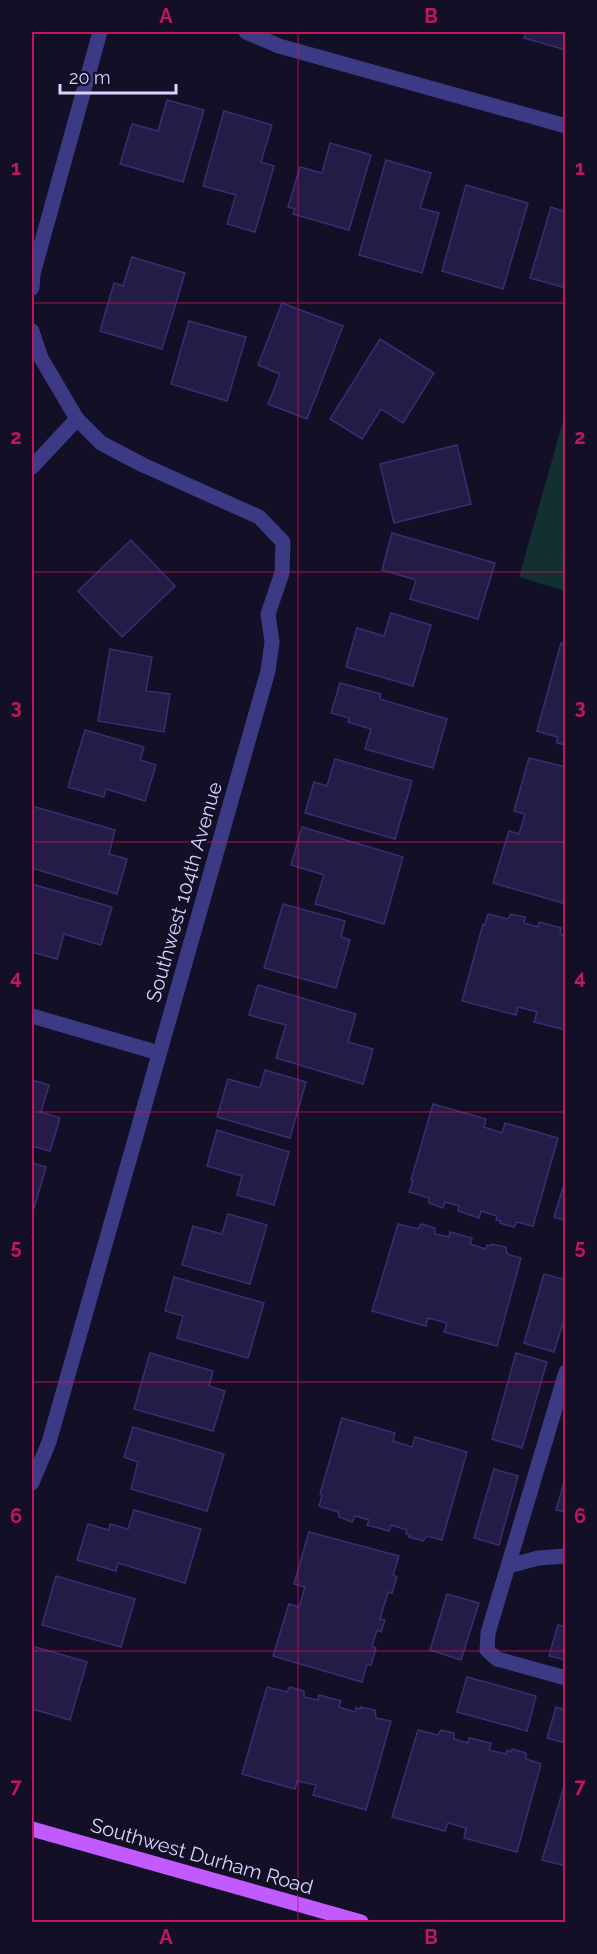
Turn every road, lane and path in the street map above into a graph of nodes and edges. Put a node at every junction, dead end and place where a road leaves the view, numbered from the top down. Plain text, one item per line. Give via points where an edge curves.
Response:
1 (100, 32) edge
2 (246, 32) edge
3 (566, 126) edge
4 (32, 288) edge
5 (32, 331) edge
6 (77, 419) junction
7 (32, 467) edge
8 (32, 1016) edge
9 (159, 1053) junction
10 (566, 1372) edge
11 (32, 1483) edge
12 (566, 1556) edge
13 (509, 1566) junction
14 (566, 1678) edge
15 (32, 1829) edge
16 (361, 1923) edge

1 - 4 street
2 - 3 street via 279,46
5 - 6 street, Southwest 104th Avenue via 41,358
6 - 7 street
6 - 9 street, Southwest 104th Avenue via 101,443 259,517 282,542 282,573 268,614 272,642 268,671
8 - 9 street
9 - 11 street, Southwest 104th Avenue via 49,1442
10 - 13 street
12 - 13 street
13 - 14 street via 488,1634 487,1650 497,1659
15 - 16 main road, Southwest Durham Road

